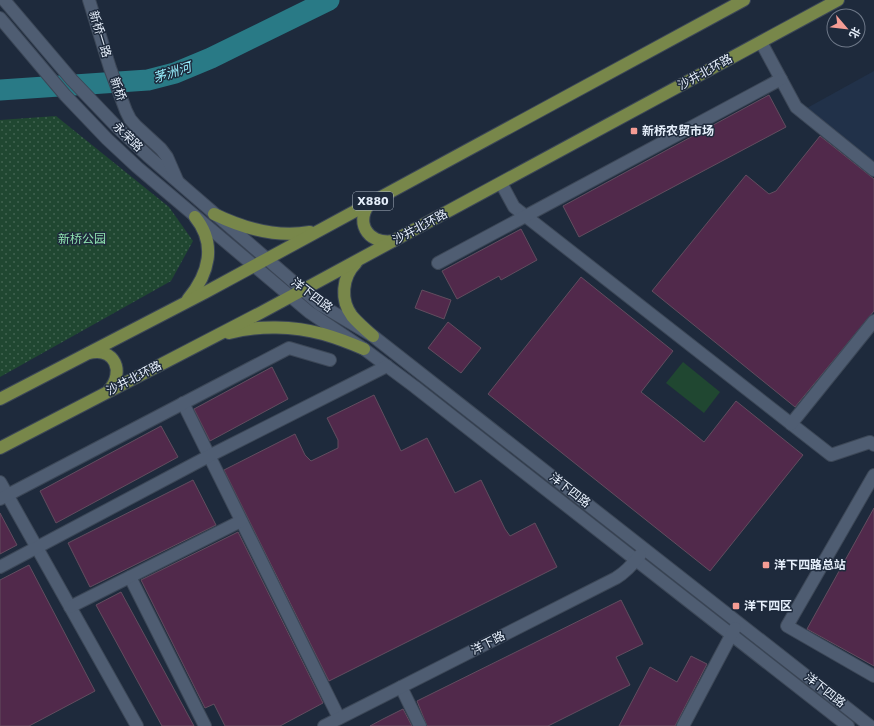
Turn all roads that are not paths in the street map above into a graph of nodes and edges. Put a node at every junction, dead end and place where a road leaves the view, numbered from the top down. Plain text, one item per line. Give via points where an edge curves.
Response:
1 (4, 0) edge
2 (89, 0) edge
3 (838, 0) edge
4 (739, 1) edge
5 (0, 18) edge
6 (761, 42) junction
7 (110, 68) joint
8 (781, 79) junction
9 (874, 170) edge
10 (501, 183) junction
11 (180, 185) junction
12 (373, 201) junction
13 (214, 214) junction
14 (526, 216) junction
15 (195, 217) junction
16 (318, 231) junction
17 (393, 241) junction
18 (267, 259) junction
19 (358, 260) junction
20 (438, 263) dead end
21 (253, 266) junction
22 (303, 290) junction
23 (290, 297) junction
24 (178, 307) junction
25 (874, 321) edge
26 (373, 336) junction
27 (214, 337) junction
28 (364, 348) junction
29 (89, 353) junction
30 (330, 360) dead end
31 (387, 366) junction
32 (109, 391) junction
33 (0, 399) edge
34 (183, 403) junction
35 (791, 424) junction
36 (874, 445) edge
37 (0, 448) edge
38 (209, 456) junction
39 (874, 475) edge
40 (0, 482) edge
41 (4, 497) edge
42 (241, 520) junction
43 (36, 548) junction
44 (645, 549) junction
45 (636, 560) junction
46 (0, 567) edge
47 (130, 577) junction
48 (70, 607) junction
49 (738, 622) junction
50 (731, 634) junction
51 (874, 676) edge
52 (401, 687) junction
53 (340, 718) junction
54 (136, 726) edge
55 (205, 726) edge
56 (324, 726) edge
57 (420, 726) edge
58 (683, 726) edge
59 (848, 726) edge
60 (870, 726) edge

1 - 11 street, 永荣路 via 118,128
2 - 7 street, 新桥一路
3 - 6 main road, 沙井北环路
4 - 12 main road, X880
5 - 15 street, 永荣路 via 42,69 107,139
6 - 8 street
6 - 10 main road, 沙井北环路
7 - 11 street, 新桥 via 130,119 161,149
8 - 9 street via 796,107
8 - 14 street
10 - 14 street via 514,207
10 - 17 main road, 沙井北环路
11 - 13 street, 永荣路
12 - 16 main road, X880
12 - 17 main road via 363,219 367,233 379,241
13 - 16 main road via 254,229 299,233
13 - 18 street, 永荣路
14 - 20 street
14 - 35 street
15 - 21 street, 永荣路
15 - 24 main road via 201,224 206,238 207,264 200,284
16 - 18 main road, X880
17 - 19 main road, 沙井北环路
18 - 21 main road, X880
18 - 22 street, 洋下四路
19 - 22 main road, 沙井北环路
19 - 26 main road via 346,279 344,294 352,315
21 - 23 street, 洋下四路
21 - 24 main road, X880
22 - 23 main road, 沙井北环路
22 - 26 street, 洋下四路 via 319,304
23 - 27 main road, 沙井北环路
23 - 28 street, 洋下四路
24 - 29 main road, X880
25 - 35 street
26 - 44 street, 洋下四路
27 - 28 main road via 253,329 288,328 322,333
27 - 32 main road, 沙井北环路
28 - 31 street, 洋下四路
29 - 32 main road via 101,352 113,360 117,373
29 - 33 main road, X880
30 - 34 street via 289,348
31 - 38 street
31 - 45 street, 洋下四路
32 - 37 main road, 沙井北环路
34 - 38 street
34 - 41 street
35 - 36 street via 831,455 870,442
38 - 42 street
38 - 43 street
39 - 51 street via 787,626
40 - 41 street
41 - 43 street
42 - 47 street
42 - 53 street
43 - 46 street
43 - 48 street
44 - 45 street, 洋下路
44 - 49 street, 洋下四路
45 - 50 street, 洋下四路
45 - 52 street, 洋下路 via 616,578
47 - 48 street
47 - 55 street
48 - 54 street
49 - 50 street
49 - 60 street, 洋下四路
50 - 58 street
50 - 59 street, 洋下四路
52 - 53 street, 洋下路
52 - 57 street
53 - 56 street, 洋下路

